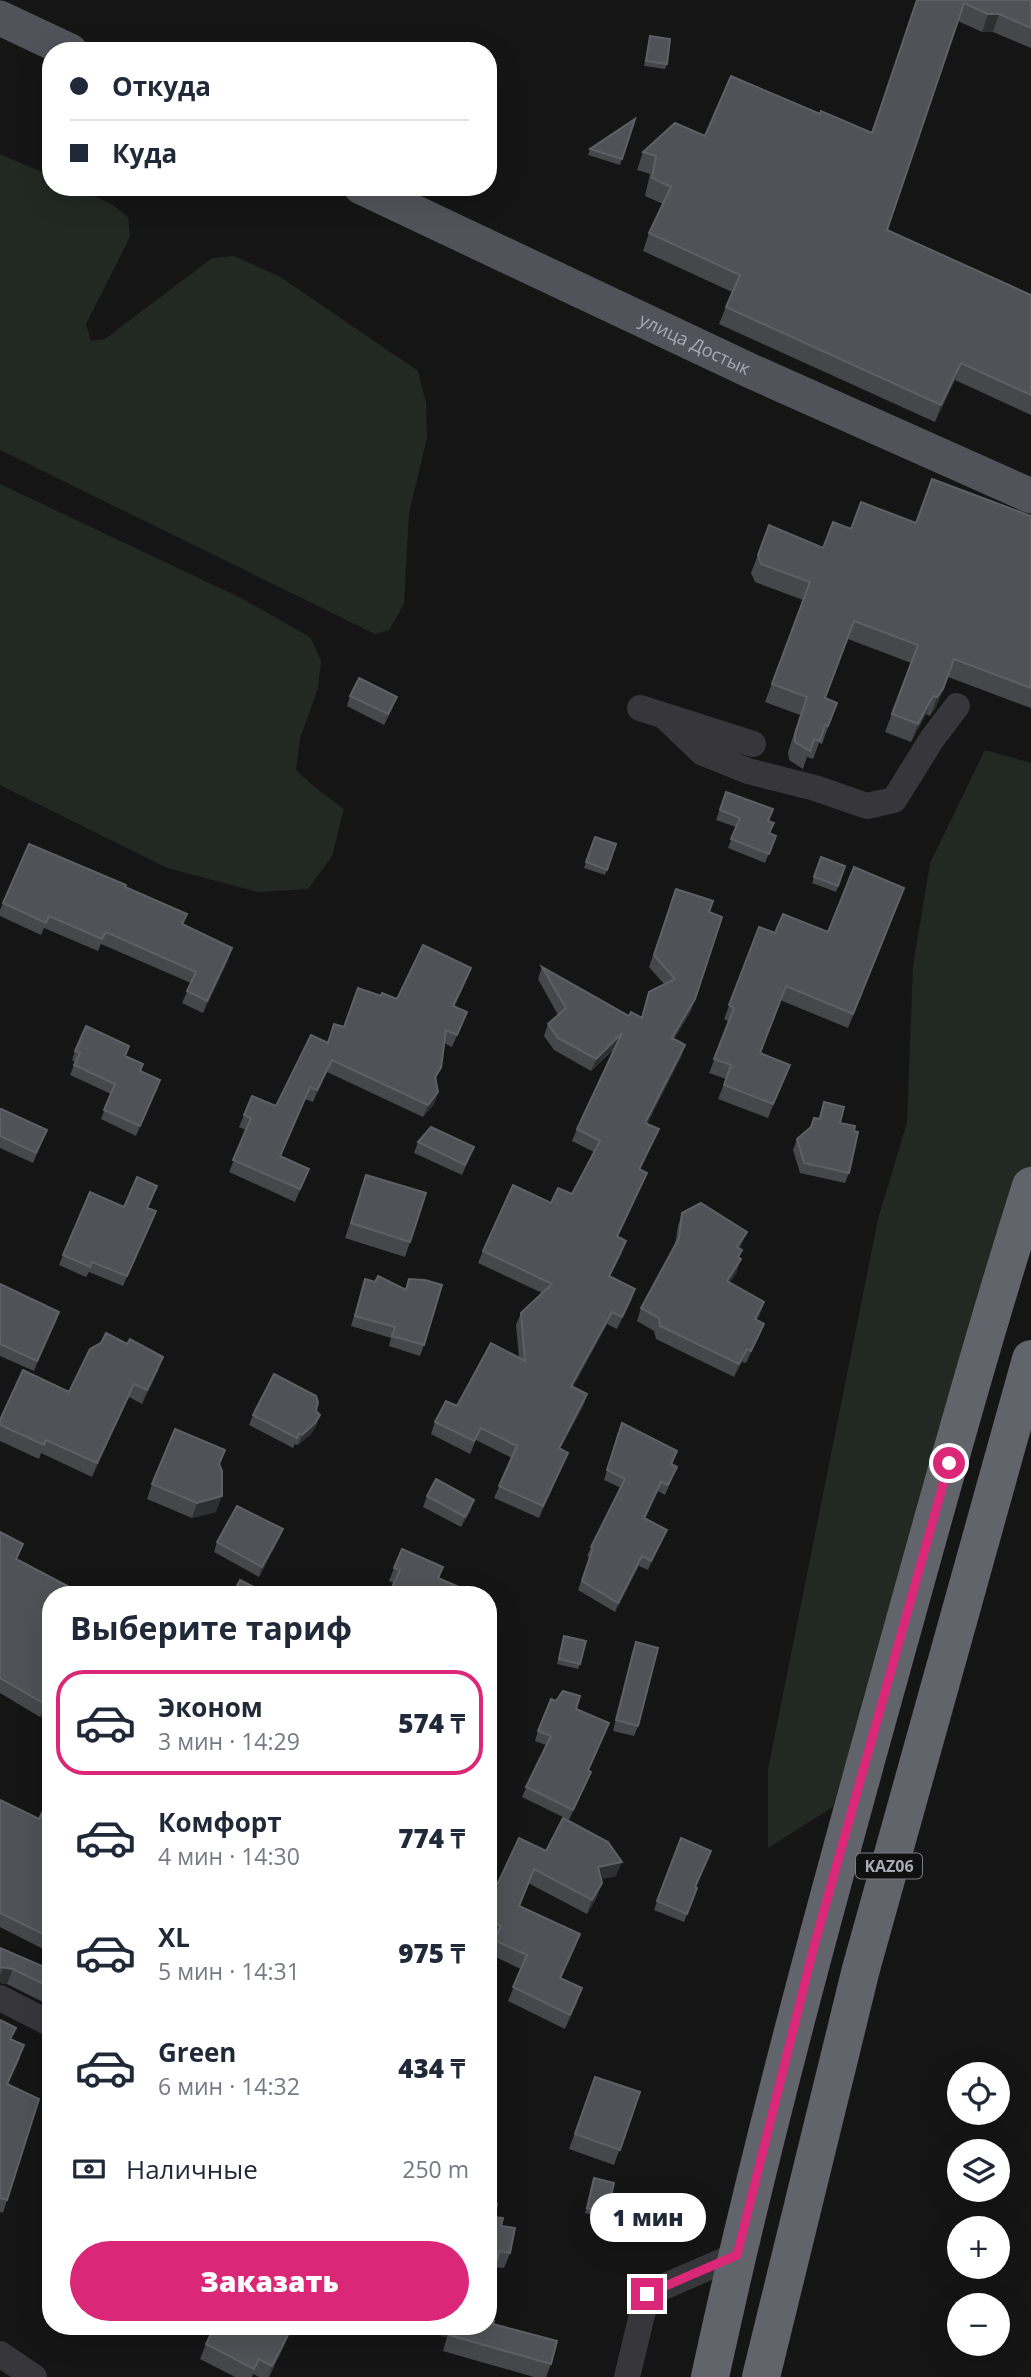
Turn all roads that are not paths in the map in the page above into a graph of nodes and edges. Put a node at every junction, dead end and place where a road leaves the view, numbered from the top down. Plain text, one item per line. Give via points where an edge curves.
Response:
1 (0, 18) edge
2 (51, 42) edge
3 (380, 196) edge
4 (1031, 496) edge
5 (957, 706) dead end
6 (753, 744) dead end
7 (1031, 1185) edge
8 (1031, 1359) edge
9 (0, 1998) edge
10 (42, 2019) edge
11 (737, 2255) junction
12 (0, 2354) edge
13 (34, 2377) edge
14 (627, 2377) edge
15 (710, 2377) edge
16 (761, 2377) edge

1 - 2 main road
3 - 4 main road, улица Достык via 753,372
5 - 6 street via 894,800 867,806 748,771 703,752 652,712
7 - 11 highway, KАZ06 via 985,1331 814,1946
8 - 16 highway, KАZ06 via 861,1969
9 - 10 street
11 - 14 street via 647,2294
11 - 15 highway, KАZ06
12 - 13 street

